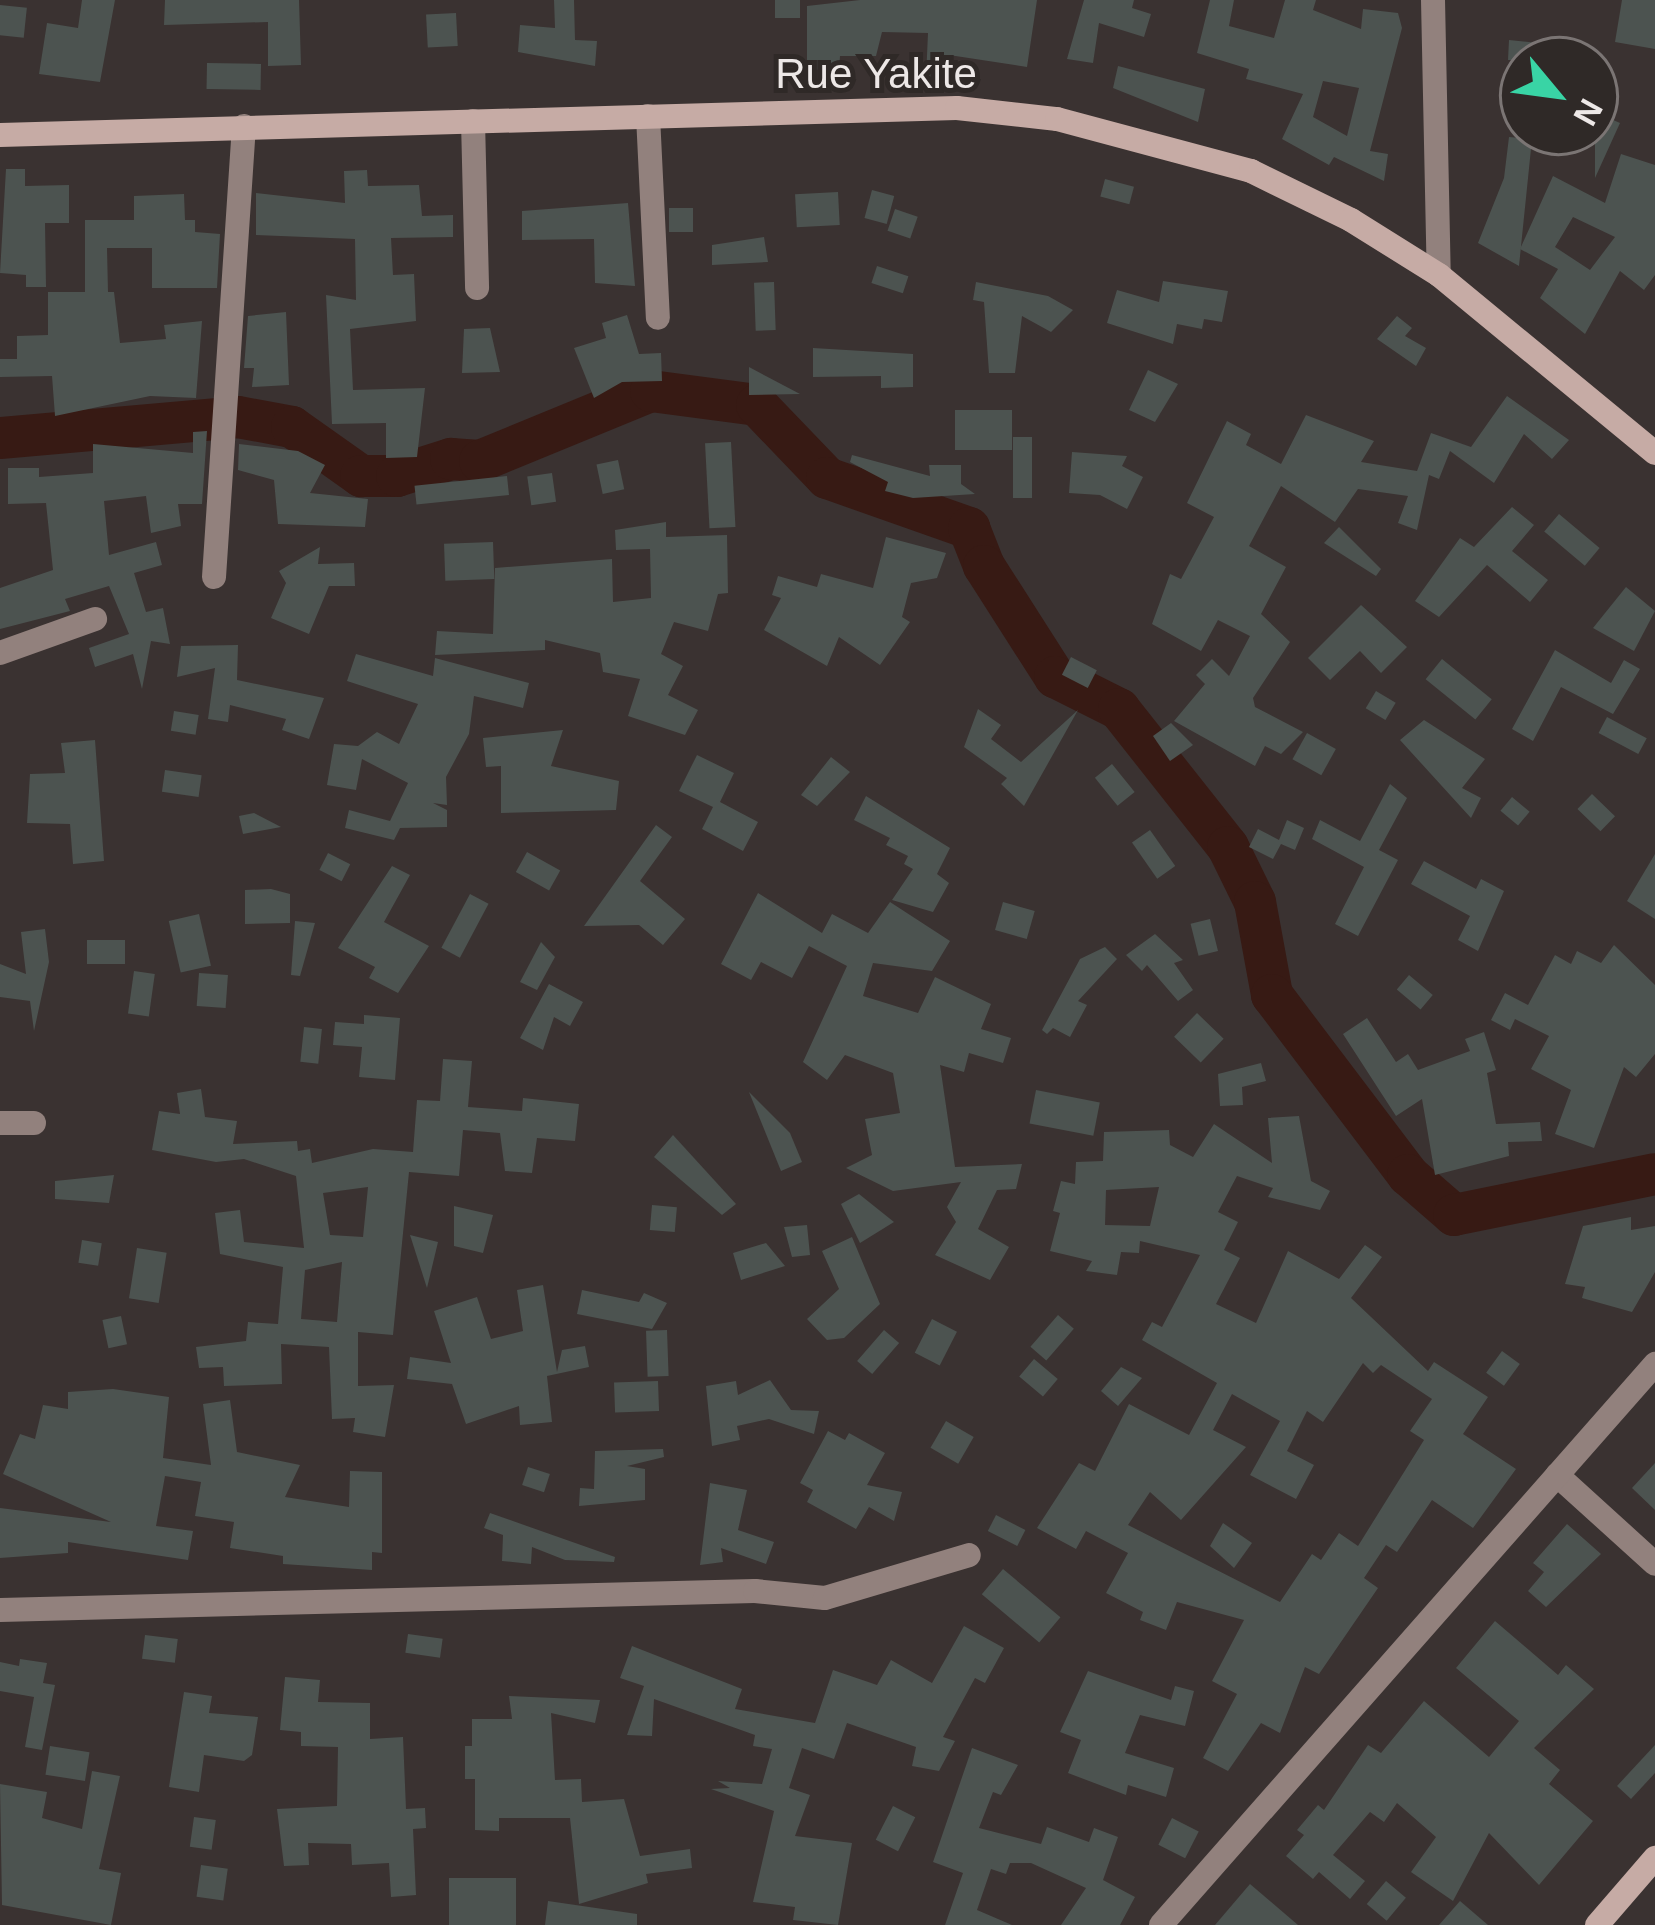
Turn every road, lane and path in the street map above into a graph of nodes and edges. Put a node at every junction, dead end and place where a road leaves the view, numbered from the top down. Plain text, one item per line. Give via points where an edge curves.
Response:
1 (1433, 0) edge
2 (648, 116) junction
3 (472, 121) junction
4 (244, 126) junction
5 (0, 135) edge
6 (1439, 275) junction
7 (477, 288) dead end
8 (658, 318) dead end
9 (1655, 453) edge
10 (214, 577) dead end
11 (95, 620) dead end
12 (0, 652) edge
13 (0, 1123) edge
14 (34, 1123) dead end
15 (1655, 1364) edge
16 (1557, 1474) junction
17 (969, 1556) dead end
18 (1655, 1564) edge
19 (0, 1610) edge
20 (1655, 1858) edge
21 (1161, 1925) edge
22 (1597, 1925) edge

1 - 6 street
2 - 3 main road, Rue Yakite
2 - 6 main road, Rue Yakite via 957,108 1057,119 1251,171
2 - 8 street
3 - 4 main road, Rue Yakite
3 - 7 street
4 - 5 main road, Rue Yakite
4 - 10 street
6 - 9 main road, Rue Yakite
11 - 12 street
13 - 14 street
15 - 16 street
16 - 18 street
16 - 21 street
17 - 19 street via 825,1598 755,1591
20 - 22 main road

